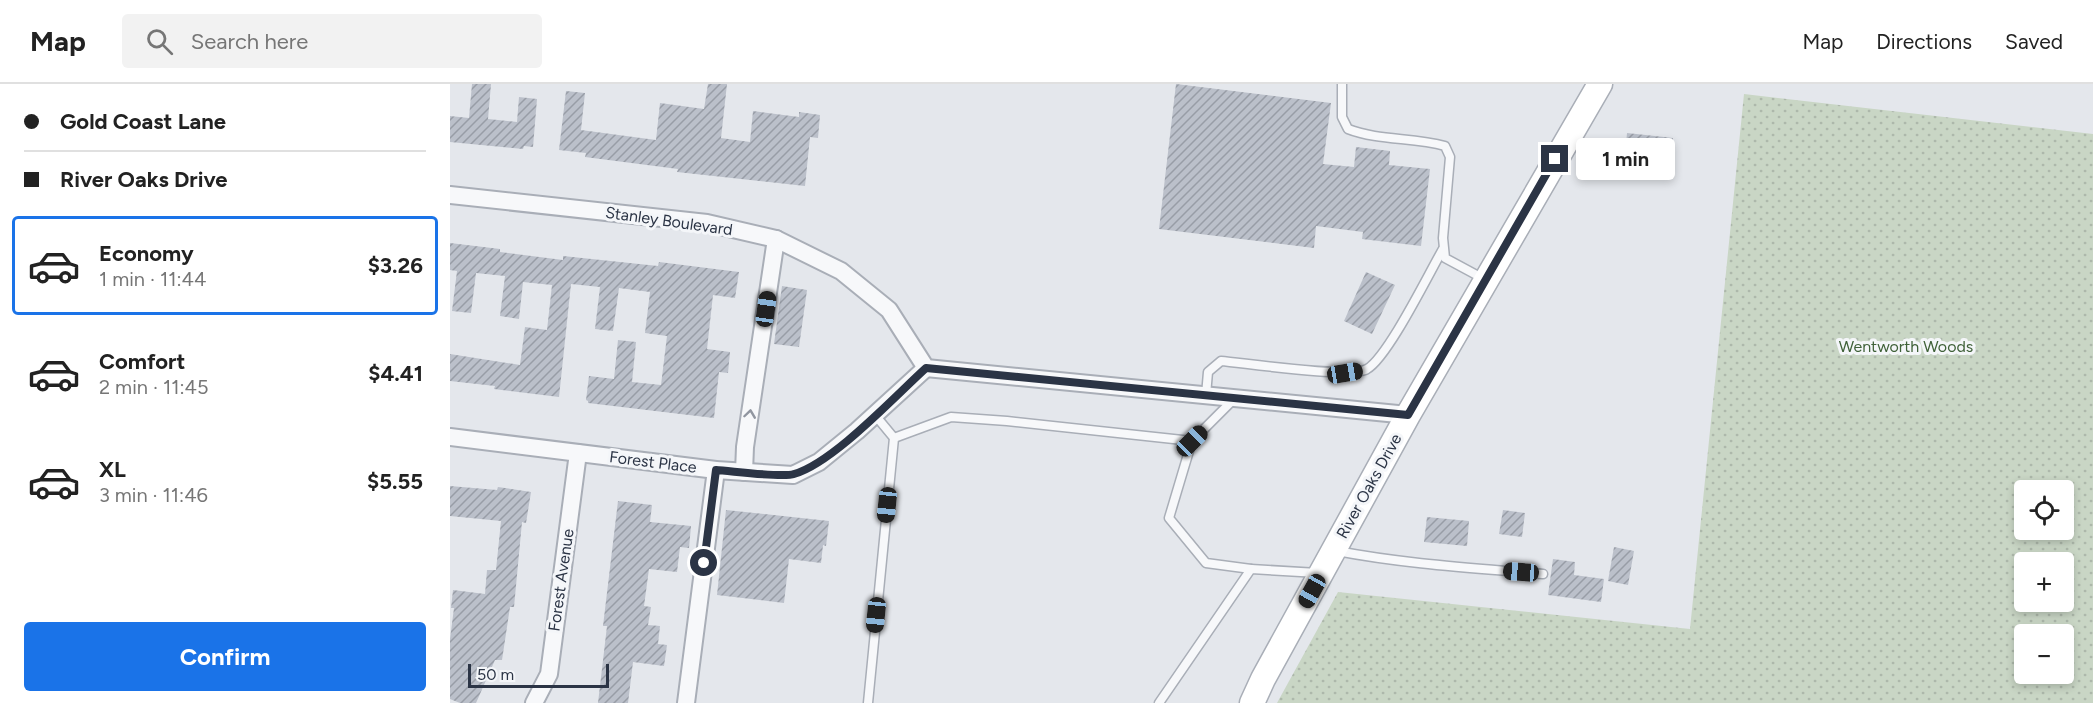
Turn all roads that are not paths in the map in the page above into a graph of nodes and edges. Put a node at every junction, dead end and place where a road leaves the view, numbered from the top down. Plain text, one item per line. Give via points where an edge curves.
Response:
1 (1342, 84) edge
2 (1600, 84) edge
3 (450, 195) edge
4 (776, 239) junction
5 (1443, 249) junction
6 (1486, 279) junction
7 (926, 368) junction
8 (1206, 395) junction
9 (1235, 398) junction
10 (874, 415) junction
11 (1408, 415) junction
12 (450, 437) edge
13 (894, 438) junction
14 (1192, 441) junction
15 (578, 453) junction
16 (716, 470) junction
17 (744, 472) junction
18 (1334, 550) junction
19 (1251, 569) junction
20 (1321, 573) junction
21 (1542, 574) dead end
22 (534, 703) edge
23 (686, 703) edge
24 (868, 703) edge
25 (1159, 703) edge
26 (1252, 703) edge

1 - 5 lane via 1342,117 1348,129 1445,146 1450,157
2 - 6 main road, River Oaks Drive
3 - 4 street, Stanley Boulevard via 707,223
4 - 7 street, Stanley Boulevard via 841,271 889,310
17 -> 4 street
5 - 6 lane via 1445,258
5 - 8 lane via 1385,351 1367,370 1345,373 1221,361 1208,372
6 - 11 main road, River Oaks Drive
7 - 8 street
7 - 10 street, Forest Place
8 - 9 street
9 - 11 street
9 - 14 lane
10 - 13 lane
10 - 17 street, Forest Place via 819,462 793,475
11 - 18 main road, River Oaks Drive
12 - 15 street, Forest Place
13 - 14 lane via 951,417
13 - 24 lane
14 - 19 lane via 1169,518 1206,563
15 - 16 street, Forest Place
15 - 22 street, Forest Avenue via 549,674
16 - 17 street, Forest Place
16 - 23 street
18 - 20 main road, River Oaks Drive
18 - 21 lane via 1373,558
19 - 20 lane
19 - 25 lane
20 - 26 main road, River Oaks Drive

